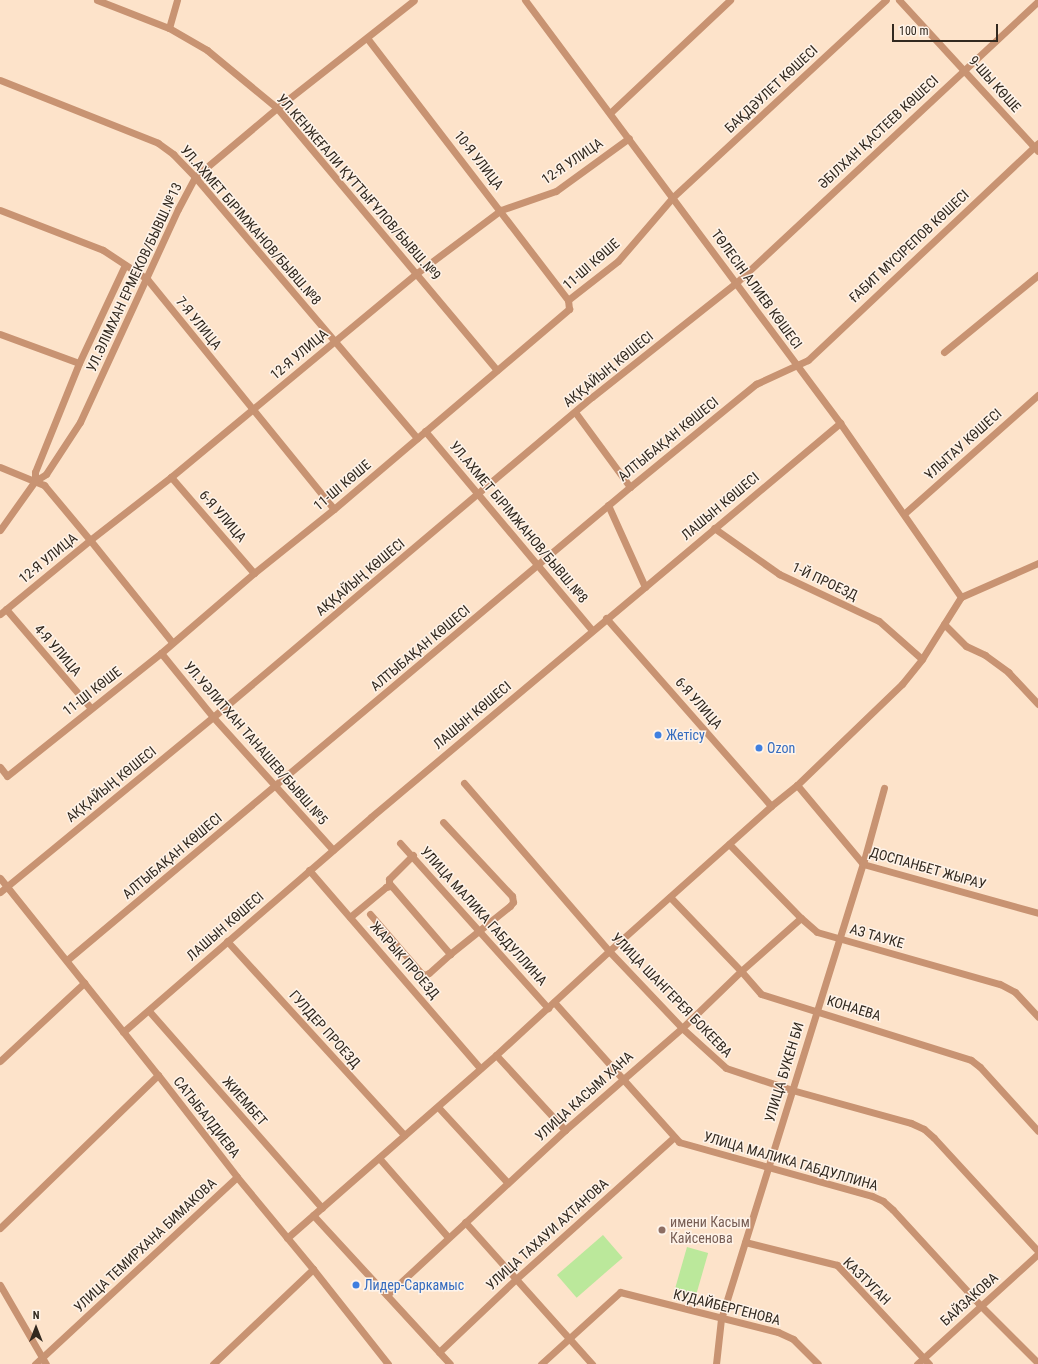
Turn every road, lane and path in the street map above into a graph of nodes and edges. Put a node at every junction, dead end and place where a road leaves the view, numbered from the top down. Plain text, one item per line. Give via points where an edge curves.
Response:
1 (97, 0) edge
2 (177, 0) edge
3 (414, 0) edge
4 (525, 0) edge
5 (730, 0) edge
6 (886, 0) edge
7 (899, 0) edge
8 (1038, 1) edge
9 (169, 28) junction
10 (367, 38) junction
11 (965, 69) junction
12 (0, 80) edge
13 (277, 108) junction
14 (610, 112) junction
15 (629, 138) junction
16 (1037, 147) edge
17 (195, 177) junction
18 (673, 197) junction
19 (0, 210) edge
20 (501, 210) junction
21 (125, 265) junction
22 (417, 273) junction
23 (1038, 275) edge
24 (147, 279) junction
25 (737, 282) junction
26 (568, 300) junction
27 (0, 334) edge
28 (335, 341) junction
29 (944, 352) dead end
30 (79, 363) junction
31 (796, 364) junction
32 (497, 370) junction
33 (1038, 395) edge
34 (253, 409) junction
35 (576, 412) junction
36 (840, 423) junction
37 (426, 431) junction
38 (417, 438) junction
39 (0, 467) edge
40 (171, 477) junction
41 (35, 481) junction
42 (630, 487) junction
43 (478, 495) junction
44 (608, 505) junction
45 (334, 509) junction
46 (905, 513) junction
47 (714, 528) junction
48 (0, 530) edge
49 (90, 540) junction
50 (1038, 563) edge
51 (537, 566) junction
52 (254, 573) junction
53 (645, 587) junction
54 (961, 597) junction
55 (3, 612) edge
56 (606, 618) junction
57 (944, 624) junction
58 (592, 630) junction
59 (172, 642) junction
60 (161, 653) junction
61 (922, 659) junction
62 (1038, 704) edge
63 (91, 708) junction
64 (213, 717) junction
65 (0, 767) edge
66 (464, 783) dead end
67 (797, 785) junction
68 (275, 786) junction
69 (884, 788) dead end
70 (771, 806) junction
71 (443, 822) dead end
72 (400, 843) dead end
73 (729, 844) junction
74 (333, 850) junction
75 (413, 856) junction
76 (863, 864) junction
77 (309, 870) junction
78 (0, 878) edge
79 (6, 886) junction
80 (390, 886) junction
81 (0, 892) edge
82 (670, 897) junction
83 (1038, 913) edge
84 (370, 914) dead end
85 (350, 917) junction
86 (801, 918) junction
87 (479, 931) junction
88 (839, 939) junction
89 (227, 941) junction
90 (609, 951) junction
91 (450, 954) junction
92 (67, 960) junction
93 (741, 971) junction
94 (84, 983) junction
95 (554, 1002) junction
96 (548, 1008) junction
97 (817, 1010) junction
98 (149, 1011) junction
99 (1038, 1017) edge
100 (682, 1028) junction
101 (123, 1032) junction
102 (496, 1055) junction
103 (0, 1061) edge
104 (480, 1068) junction
105 (158, 1075) junction
106 (622, 1078) junction
107 (792, 1090) junction
108 (438, 1107) junction
109 (565, 1130) junction
110 (1038, 1131) edge
111 (404, 1135) junction
112 (674, 1137) junction
113 (379, 1158) junction
114 (768, 1168) junction
115 (237, 1178) junction
116 (508, 1182) junction
117 (322, 1208) junction
118 (313, 1216) junction
119 (465, 1222) junction
120 (0, 1228) edge
121 (448, 1237) junction
122 (288, 1238) junction
123 (746, 1242) junction
124 (1038, 1253) edge
125 (313, 1269) junction
126 (516, 1279) junction
127 (0, 1285) edge
128 (387, 1295) junction
129 (981, 1306) junction
130 (721, 1319) junction
131 (569, 1338) junction
132 (439, 1352) junction
133 (923, 1358) junction
134 (44, 1361) edge
135 (1038, 1363) edge
136 (35, 1364) edge
137 (213, 1364) edge
138 (387, 1364) edge
139 (450, 1364) edge
140 (541, 1364) edge
141 (592, 1364) edge
142 (716, 1364) edge
143 (818, 1364) edge
144 (917, 1364) edge
145 (928, 1364) edge

1 - 9 street, УЛ.КЕНЖЕҒАЛИ ҚҰТТЫҒҰЛОВ/БЫВШ.№9
2 - 9 street
3 - 10 street, УЛ.ӘЛІМХАН ЕРМЕКОВ/БЫВШ.№13
4 - 14 street, ТӨЛЕСІН АЛИЕВ КӨШЕСІ
5 - 14 street
6 - 18 street, БАҚДӘУЛЕТ КӨШЕСI
7 - 11 street, 9-ШЫ КӨШЕ
8 - 11 street, ӘБІЛХАН ҚАСТЕЕВ КӨШЕСI
9 - 13 street, УЛ.КЕНЖЕҒАЛИ ҚҰТТЫҒҰЛОВ/БЫВШ.№9 via 207,50
10 - 13 street, УЛ.ӘЛІМХАН ЕРМЕКОВ/БЫВШ.№13
10 - 20 street, 10-Я УЛИЦА
11 - 16 street, 9-ШЫ КӨШЕ
11 - 25 street, ӘБІЛХАН ҚАСТЕЕВ КӨШЕСI
12 - 17 street, УЛ.АХМЕТ БІРІМЖАНОВ/БЫВШ.№8 via 158,143 173,154
13 - 17 street, УЛ.ӘЛІМХАН ЕРМЕКОВ/БЫВШ.№13
13 - 22 street, УЛ.КЕНЖЕҒАЛИ ҚҰТТЫҒҰЛОВ/БЫВШ.№9
14 - 15 street, ТӨЛЕСІН АЛИЕВ КӨШЕСІ
15 - 18 street, ТӨЛЕСІН АЛИЕВ КӨШЕСІ
15 - 20 street, 12-Я УЛИЦА via 556,191
16 - 31 street, ҒАБИТ МҮСІРЕПОВ КӨШЕСI via 808,360
17 - 24 street, УЛ.ӘЛІМХАН ЕРМЕКОВ/БЫВШ.№13
17 - 28 street, УЛ.АХМЕТ БІРІМЖАНОВ/БЫВШ.№8
18 - 25 street, ТӨЛЕСІН АЛИЕВ КӨШЕСІ
18 - 26 street, 11-ШІ КӨШЕ via 618,261
19 - 21 street, 7-Я УЛИЦА via 103,250
20 - 22 street, 12-Я УЛИЦА
20 - 26 street, 10-Я УЛИЦА
21 - 24 street, 7-Я УЛИЦА
21 - 30 street, УЛ.ӘЛІМХАН ЕРМЕКОВ/БЫВШ.№13
22 - 28 street, 12-Я УЛИЦА
22 - 32 street, УЛ.КЕНЖЕҒАЛИ ҚҰТТЫҒҰЛОВ/БЫВШ.№9
23 - 29 street
24 - 34 street, 7-Я УЛИЦА
24 - 41 street, УЛ.ӘЛІМХАН ЕРМЕКОВ/БЫВШ.№13 via 80,422 46,474
25 - 31 street, ТӨЛЕСІН АЛИЕВ КӨШЕСІ
25 - 35 street, АҚҚАЙЫҢ КӨШЕСІ
26 - 32 street, 11-ШІ КӨШЕ via 569,309
27 - 30 street
28 - 34 street, 12-Я УЛИЦА
28 - 38 street, УЛ.АХМЕТ БІРІМЖАНОВ/БЫВШ.№8
30 - 41 street, УЛ.ӘЛІМХАН ЕРМЕКОВ/БЫВШ.№13 via 35,472
31 - 36 street, ТӨЛЕСІН АЛИЕВ КӨШЕСІ
31 - 42 street, АЛТЫБАҚАН КӨШЕСІ via 756,384
32 - 37 street, 11-ШІ КӨШЕ
33 - 46 street, ҰЛЫТАУ КӨШЕСI
34 - 40 street, 12-Я УЛИЦА
34 - 45 street, 7-Я УЛИЦА
35 - 42 street
35 - 43 street, АҚҚАЙЫҢ КӨШЕСІ
36 - 46 street, ТӨЛЕСІН АЛИЕВ КӨШЕСІ
36 - 47 street, ЛАШЫН КӨШЕСІ
37 - 38 street, 11-ШІ КӨШЕ
37 - 43 street, УЛ.АХМЕТ БІРІМЖАНОВ/БЫВШ.№8
38 - 45 street, 11-ШІ КӨШЕ
39 - 41 street
40 - 49 street, 12-Я УЛИЦА
40 - 52 street, 6-Я УЛИЦА
41 - 48 street, УЛ.ӘЛІМХАН ЕРМЕКОВ/БЫВШ.№13
41 - 49 street via 44,486
42 - 44 street, АЛТЫБАҚАН КӨШЕСІ
43 - 51 street, УЛ.АХМЕТ БІРІМЖАНОВ/БЫВШ.№8
43 - 64 street, АҚҚАЙЫҢ КӨШЕСІ
44 - 51 street, АЛТЫБАҚАН КӨШЕСІ
44 - 53 street
45 - 52 street, 11-ШІ КӨШЕ
46 - 54 street, ТӨЛЕСІН АЛИЕВ КӨШЕСІ
47 - 53 street, ЛАШЫН КӨШЕСІ
47 - 61 street, 1-Й ПРОЕЗД via 779,574 879,621
49 - 55 street, 12-Я УЛИЦА
49 - 59 street
50 - 54 street
51 - 58 street, УЛ.АХМЕТ БІРІМЖАНОВ/БЫВШ.№8
51 - 68 street, АЛТЫБАҚАН КӨШЕСІ
52 - 59 street, 11-ШІ КӨШЕ
53 - 56 street, ЛАШЫН КӨШЕСІ
54 - 57 street
55 - 63 street, 4-Я УЛИЦА
56 - 58 street, ЛАШЫН КӨШЕСІ
56 - 70 street, 6-Я УЛИЦА
57 - 61 street
57 - 62 street via 966,646 1008,672
58 - 74 street, ЛАШЫН КӨШЕСІ
59 - 60 street, 11-ШІ КӨШЕ
60 - 63 street, 11-ШІ КӨШЕ
60 - 64 street, УЛ.УӘЛИТХАН ТАНАШЕВ/БЫВШ.№5
61 - 67 street via 902,684
63 - 65 street, 11-ШІ КӨШЕ via 7,776
64 - 68 street, УЛ.УӘЛИТХАН ТАНАШЕВ/БЫВШ.№5
64 - 79 street, АҚҚАЙЫҢ КӨШЕСІ
66 - 90 street, УЛИЦА ШАНГЕРЕЯ БОКЕЕВА
67 - 70 street
67 - 76 street, ДОСПАНБЕТ ЖЫРАУ
68 - 74 street, УЛ.УӘЛИТХАН ТАНАШЕВ/БЫВШ.№5
68 - 92 street, АЛТЫБАҚАН КӨШЕСІ
69 - 76 street, УЛИЦА БУКЕН БИ
70 - 73 street
71 - 87 street via 512,896 513,902 510,906
72 - 75 street, УЛИЦА МАЛИКА ГАБДУЛЛИНА
73 - 82 street
73 - 86 street, АЗ ТАУКЕ
74 - 77 street, ЛАШЫН КӨШЕСІ
75 - 80 street via 389,879
75 - 87 street, УЛИЦА МАЛИКА ГАБДУЛЛИНА
76 - 83 street, ДОСПАНБЕТ ЖЫРАУ
76 - 88 street, УЛИЦА БУКЕН БИ
77 - 85 street, ЖАРЫК ПРОЕЗД
77 - 89 street, ЛАШЫН КӨШЕСІ
78 - 79 street, САТЫБАЛДИЕВА
79 - 81 street, АҚҚАЙЫҢ КӨШЕСІ
79 - 92 street, САТЫБАЛДИЕВА
80 - 85 street
80 - 91 street
82 - 90 street
82 - 93 street, КОНАЕВА
84 - 91 street via 421,973 429,973
85 - 104 street, ЖАРЫК ПРОЕЗД
86 - 88 street, АЗ ТАУКЕ via 817,932
86 - 93 street, УЛИЦА КАСЫМ ХАНА
87 - 91 street
87 - 96 street, УЛИЦА МАЛИКА ГАБДУЛЛИНА
88 - 97 street, УЛИЦА БУКЕН БИ
88 - 99 street, АЗ ТАУКЕ via 1004,986 1015,992
89 - 98 street, ЛАШЫН КӨШЕСІ
89 - 111 street, ГУЛДЕР ПРОЕЗД
90 - 95 street
90 - 100 street, УЛИЦА ШАНГЕРЕЯ БОКЕЕВА
92 - 94 street, САТЫБАЛДИЕВА
93 - 97 street, КОНАЕВА via 764,996
93 - 100 street, УЛИЦА КАСЫМ ХАНА
94 - 101 street, САТЫБАЛДИЕВА
94 - 103 street
95 - 96 street
95 - 106 street, УЛИЦА МАЛИКА ГАБДУЛЛИНА
96 - 102 street
97 - 107 street, УЛИЦА БУКЕН БИ
97 - 110 street, КОНАЕВА via 971,1060 980,1066
98 - 101 street, ЛАШЫН КӨШЕСІ
98 - 117 street, ЖИЕМБЕТ
100 - 106 street, УЛИЦА КАСЫМ ХАНА
100 - 107 street, УЛИЦА ШАНГЕРЕЯ БОКЕЕВА via 729,1071
101 - 105 street, САТЫБАЛДИЕВА
102 - 104 street
102 - 109 street
104 - 108 street
105 - 115 street, САТЫБАЛДИЕВА
105 - 120 street
106 - 109 street, УЛИЦА КАСЫМ ХАНА
106 - 112 street, УЛИЦА МАЛИКА ГАБДУЛЛИНА
107 - 114 street, УЛИЦА БУКЕН БИ
107 - 124 street, УЛИЦА ШАНГЕРЕЯ БОКЕЕВА via 911,1123 924,1129
108 - 111 street
108 - 116 street
109 - 116 street, УЛИЦА КАСЫМ ХАНА
111 - 113 street
112 - 114 street, УЛИЦА МАЛИКА ГАБДУЛЛИНА via 682,1143
112 - 126 street, УЛИЦА ТАХАУИ АХТАНОВА
113 - 117 street
113 - 121 street
114 - 123 street, УЛИЦА БУКЕН БИ
114 - 129 street, УЛИЦА МАЛИКА ГАБДУЛЛИНА via 883,1201
115 - 122 street, САТЫБАЛДИЕВА
115 - 134 street, УЛИЦА ТЕМИРХАНА БИМАКОВА
116 - 119 street, УЛИЦА КАСЫМ ХАНА
117 - 118 street
118 - 122 street
118 - 128 street
119 - 121 street, УЛИЦА КАСЫМ ХАНА
119 - 126 street
121 - 128 street, УЛИЦА КАСЫМ ХАНА
122 - 125 street, САТЫБАЛДИЕВА
123 - 130 street, УЛИЦА БУКЕН БИ
123 - 133 street, КАЗТУГАН via 837,1266
124 - 129 street, БАЙЗАКОВА
125 - 137 street
125 - 138 street, САТЫБАЛДИЕВА
126 - 131 street
126 - 132 street, УЛИЦА ТАХАУИ АХТАНОВА
127 - 134 street
128 - 132 street
129 - 133 street, БАЙЗАКОВА
129 - 135 street, УЛИЦА МАЛИКА ГАБДУЛЛИНА
130 - 131 street, КУДАЙБЕРГЕНОВА via 620,1292
130 - 142 street, УЛИЦА БУКЕН БИ
130 - 143 street, КУДАЙБЕРГЕНОВА via 778,1332 793,1339
131 - 140 street
131 - 141 street
132 - 139 street
133 - 144 street, БАЙЗАКОВА
133 - 145 street, КАЗТУГАН
134 - 136 street, УЛИЦА ТЕМИРХАНА БИМАКОВА

